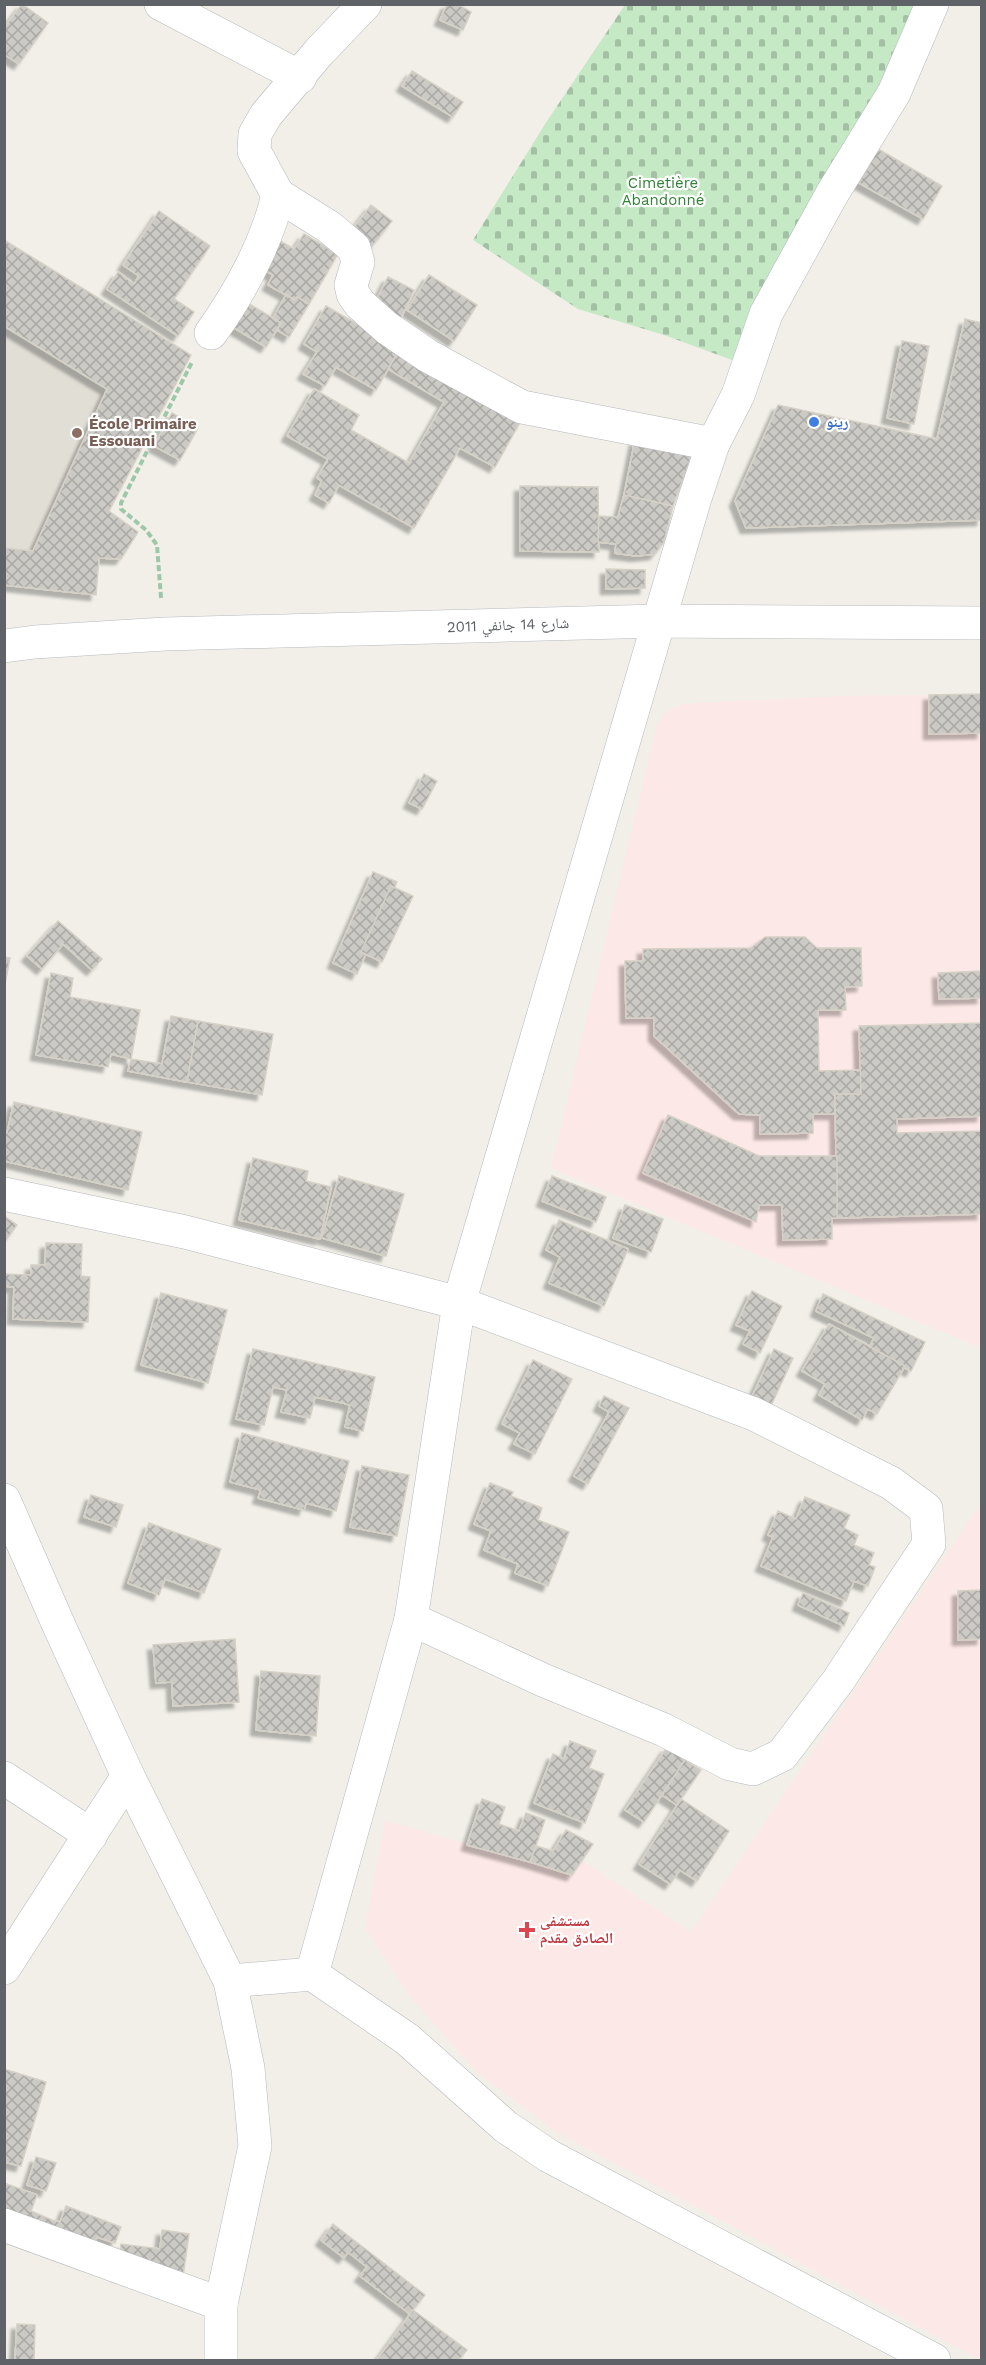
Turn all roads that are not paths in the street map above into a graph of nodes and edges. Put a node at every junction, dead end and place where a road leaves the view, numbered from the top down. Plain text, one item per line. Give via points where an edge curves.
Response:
1 (161, 4) edge
2 (365, 4) edge
3 (932, 4) edge
4 (300, 77) junction
5 (278, 195) junction
6 (211, 333) road end
7 (713, 444) junction
8 (658, 621) junction
9 (981, 623) edge
10 (15, 641) edge
11 (4, 1194) edge
12 (459, 1303) junction
13 (4, 1500) edge
14 (411, 1619) junction
15 (128, 1776) junction
16 (4, 1778) edge
17 (91, 1835) junction
18 (4, 1968) edge
19 (312, 1974) junction
20 (230, 1981) junction
21 (4, 2225) edge
22 (221, 2304) junction
23 (221, 2361) edge
24 (934, 2361) edge

1 - 4 street
2 - 4 street
3 - 7 street via 894,93 832,194 766,314 738,395
4 - 5 street via 266,115 255,134 254,151
5 - 6 street via 264,239
5 - 7 street via 354,248 358,262 351,285 353,294 387,328 428,356 522,407
7 - 8 street
8 - 9 street, شارع 14 جانفي 2011
8 - 10 street, شارع 14 جانفي 2011
8 - 12 street
11 - 12 street via 185,1232
12 - 14 street
12 - 14 street via 754,1414 891,1483 926,1509 929,1544 838,1681 782,1755 753,1769 730,1764 664,1730
13 - 15 street
14 - 19 street
15 - 17 street
15 - 20 street
16 - 17 street
17 - 18 street
19 - 20 street
19 - 24 street via 407,2038 506,2127 549,2156
20 - 22 street via 248,2068 255,2146
21 - 22 street
22 - 23 street

